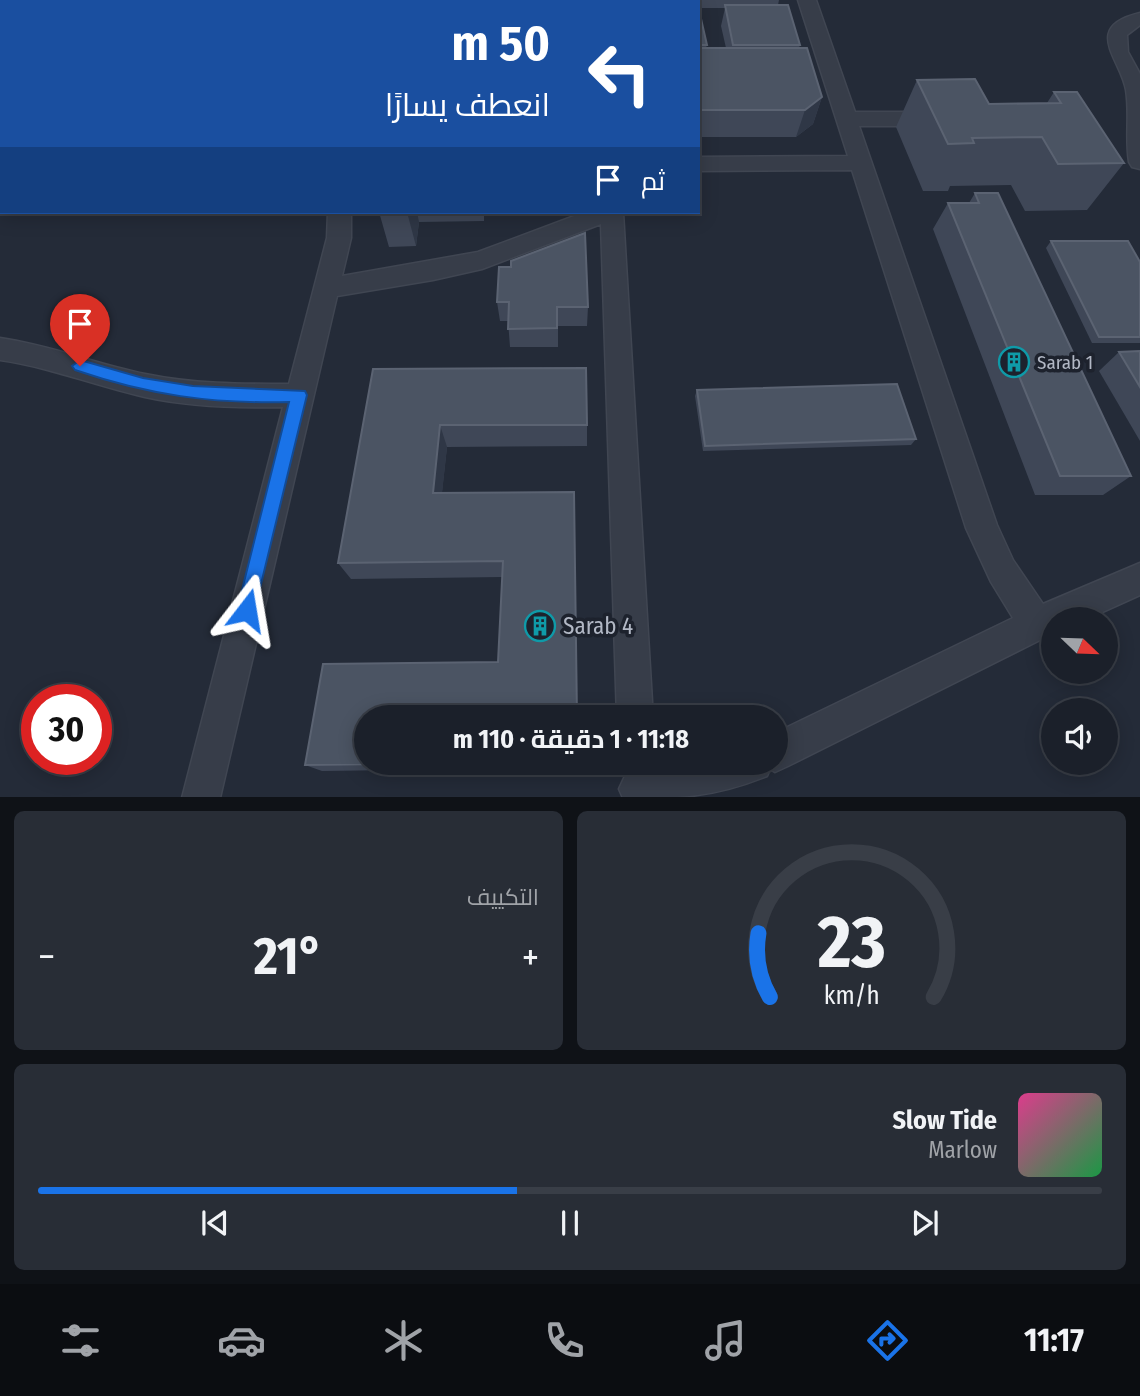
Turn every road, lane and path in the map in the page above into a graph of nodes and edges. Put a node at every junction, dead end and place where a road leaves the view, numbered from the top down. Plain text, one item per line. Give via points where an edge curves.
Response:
1 (807, 0) edge
2 (1140, 18) edge
3 (953, 118) edge
4 (845, 120) junction
5 (1140, 162) edge
6 (702, 163) edge
7 (860, 163) junction
8 (605, 214) edge
9 (610, 214) edge
10 (344, 220) edge
11 (326, 288) junction
12 (0, 349) edge
13 (299, 395) junction
14 (1140, 579) edge
15 (1036, 624) junction
16 (634, 705) edge
17 (788, 747) edge
18 (710, 775) edge
19 (638, 783) edge
20 (201, 797) edge

1 - 4 street
2 - 5 street via 1124,27 1117,48 1136,89
3 - 4 street
4 - 7 street
6 - 7 street
7 - 15 street via 982,528 1002,571
8 - 11 street via 482,260
9 - 16 street
10 - 11 street
11 - 13 street
12 - 13 street via 193,393
13 - 20 street
14 - 15 street
15 - 17 street
18 - 19 street

